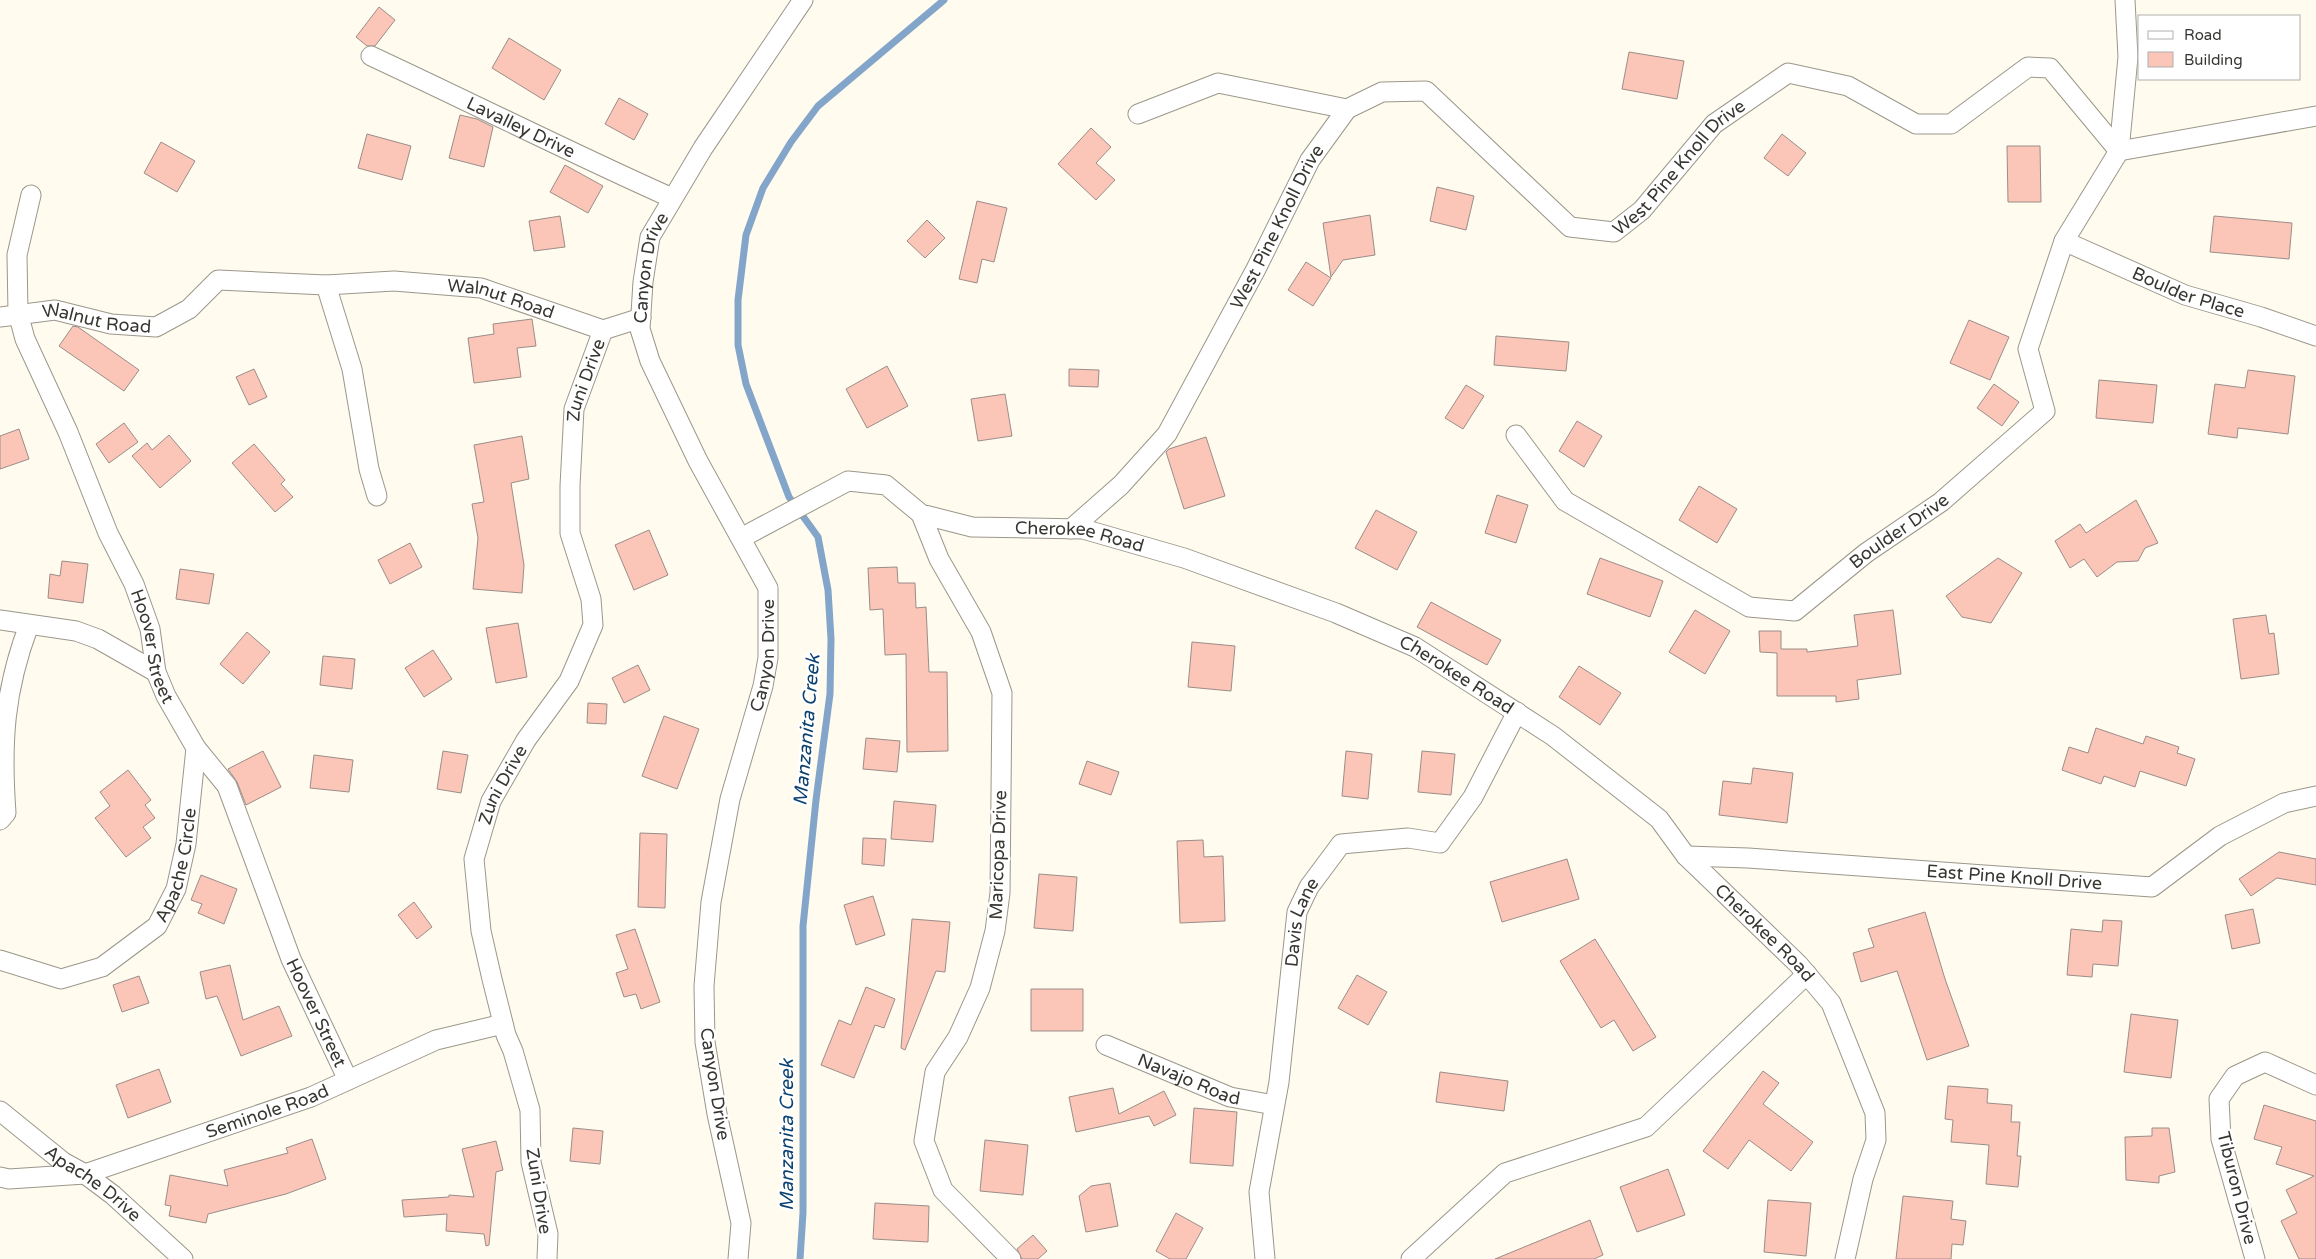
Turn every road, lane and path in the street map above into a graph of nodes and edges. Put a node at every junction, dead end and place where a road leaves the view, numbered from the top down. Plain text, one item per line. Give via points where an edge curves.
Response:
1 (803, 0) edge
2 (2125, 0) edge
3 (371, 56) dead end
4 (1347, 109) junction
5 (1138, 114) dead end
6 (2316, 116) edge
7 (2118, 151) junction
8 (31, 195) dead end
9 (672, 198) junction
10 (2064, 241) junction
11 (326, 285) junction
12 (9, 315) edge
13 (641, 318) junction
14 (603, 330) junction
15 (2316, 336) edge
16 (1516, 435) dead end
17 (377, 496) dead end
18 (921, 514) junction
19 (1071, 529) junction
20 (741, 538) junction
21 (0, 620) edge
22 (29, 625) junction
23 (156, 672) junction
24 (1517, 712) junction
25 (196, 748) junction
26 (2316, 796) edge
27 (0, 820) edge
28 (1686, 856) junction
29 (0, 960) edge
30 (1806, 974) junction
31 (503, 1024) junction
32 (1106, 1045) dead end
33 (348, 1080) junction
34 (2309, 1081) edge
35 (1274, 1105) junction
36 (0, 1111) edge
37 (84, 1174) junction
38 (0, 1177) edge
39 (183, 1259) edge
40 (547, 1259) edge
41 (738, 1259) edge
42 (1011, 1259) edge
43 (1265, 1259) edge
44 (1411, 1259) edge
45 (1845, 1259) edge
46 (2255, 1259) edge

1 - 9 street, Canyon Drive
2 - 7 street via 2128,57
3 - 9 street, Lavalley Drive
4 - 5 street via 1218,83
4 - 7 street, West Pine Knoll Drive via 1382,92 1426,91 1570,227 1614,232 1642,210 1714,124 1788,73 1848,86 1916,124 1951,124 2028,67 2050,68
4 - 19 street, West Pine Knoll Drive via 1310,160 1167,434 1121,485
6 - 7 street
7 - 10 street, Boulder Drive
8 - 12 street, Hoover Street via 17,255
9 - 13 street, Canyon Drive via 650,237 642,282
10 - 15 street, Boulder Place via 2185,295
10 - 16 street, Boulder Drive via 2028,349 2045,411 1940,502 1866,553 1795,611 1749,606 1565,501
11 - 12 street, Walnut Road via 218,280 189,309 156,327 111,324 55,310
11 - 14 street, Walnut Road via 394,281 481,288
11 - 17 street via 352,369 369,469
12 - 23 street, Hoover Street via 25,339 68,432 108,533 134,584 150,629
13 - 14 street
13 - 20 street, Canyon Drive via 640,329 650,361 698,461
14 - 31 street, Zuni Drive via 574,408 570,486 570,533 592,599 593,625 569,681 526,740 491,801 474,859 481,931
18 - 19 street, Cherokee Road via 972,527
18 - 20 street, Cherokee Road via 886,485 848,481
18 - 42 street, Maricopa Drive via 939,559 981,632 1002,693 1000,893 995,931 976,996 958,1037 934,1072 924,1141 943,1190
19 - 24 street, Cherokee Road via 1082,529 1184,558 1336,614 1415,647
20 - 41 street, Canyon Drive via 768,588 768,658 730,799 711,902 704,986 705,1042 741,1223
21 - 22 street
22 - 23 street via 76,631 98,639
22 - 27 street via 18,656 5,718 2,762 6,812
23 - 25 street, Hoover Street
24 - 28 street, Cherokee Road via 1659,819
24 - 35 street, Davis Lane via 1473,797 1440,843 1408,838 1341,844 1309,887 1298,912
25 - 29 street, Apache Circle via 186,844 176,889 157,926 102,967 61,980
25 - 33 street, Hoover Street via 227,786 291,959
26 - 28 street, East Pine Knoll Drive via 2284,803 2220,836 2152,887
28 - 30 street, Cherokee Road
30 - 44 street via 1646,1127 1505,1173
30 - 45 street, Cherokee Road via 1831,1003 1875,1113 1876,1140 1863,1179
31 - 33 street, Seminole Road via 436,1040
31 - 40 street, Zuni Drive via 530,1110 532,1162 548,1234
32 - 35 street, Navajo Road via 1230,1097
33 - 37 street, Seminole Road via 311,1097
34 - 46 street, Tiburon Drive via 2265,1062 2235,1076 2219,1099 2221,1139
35 - 43 street, Davis Lane via 1259,1192
36 - 37 street, Apache Drive via 63,1162
37 - 38 street, Seminole Road
37 - 39 street, Apache Drive via 113,1195

